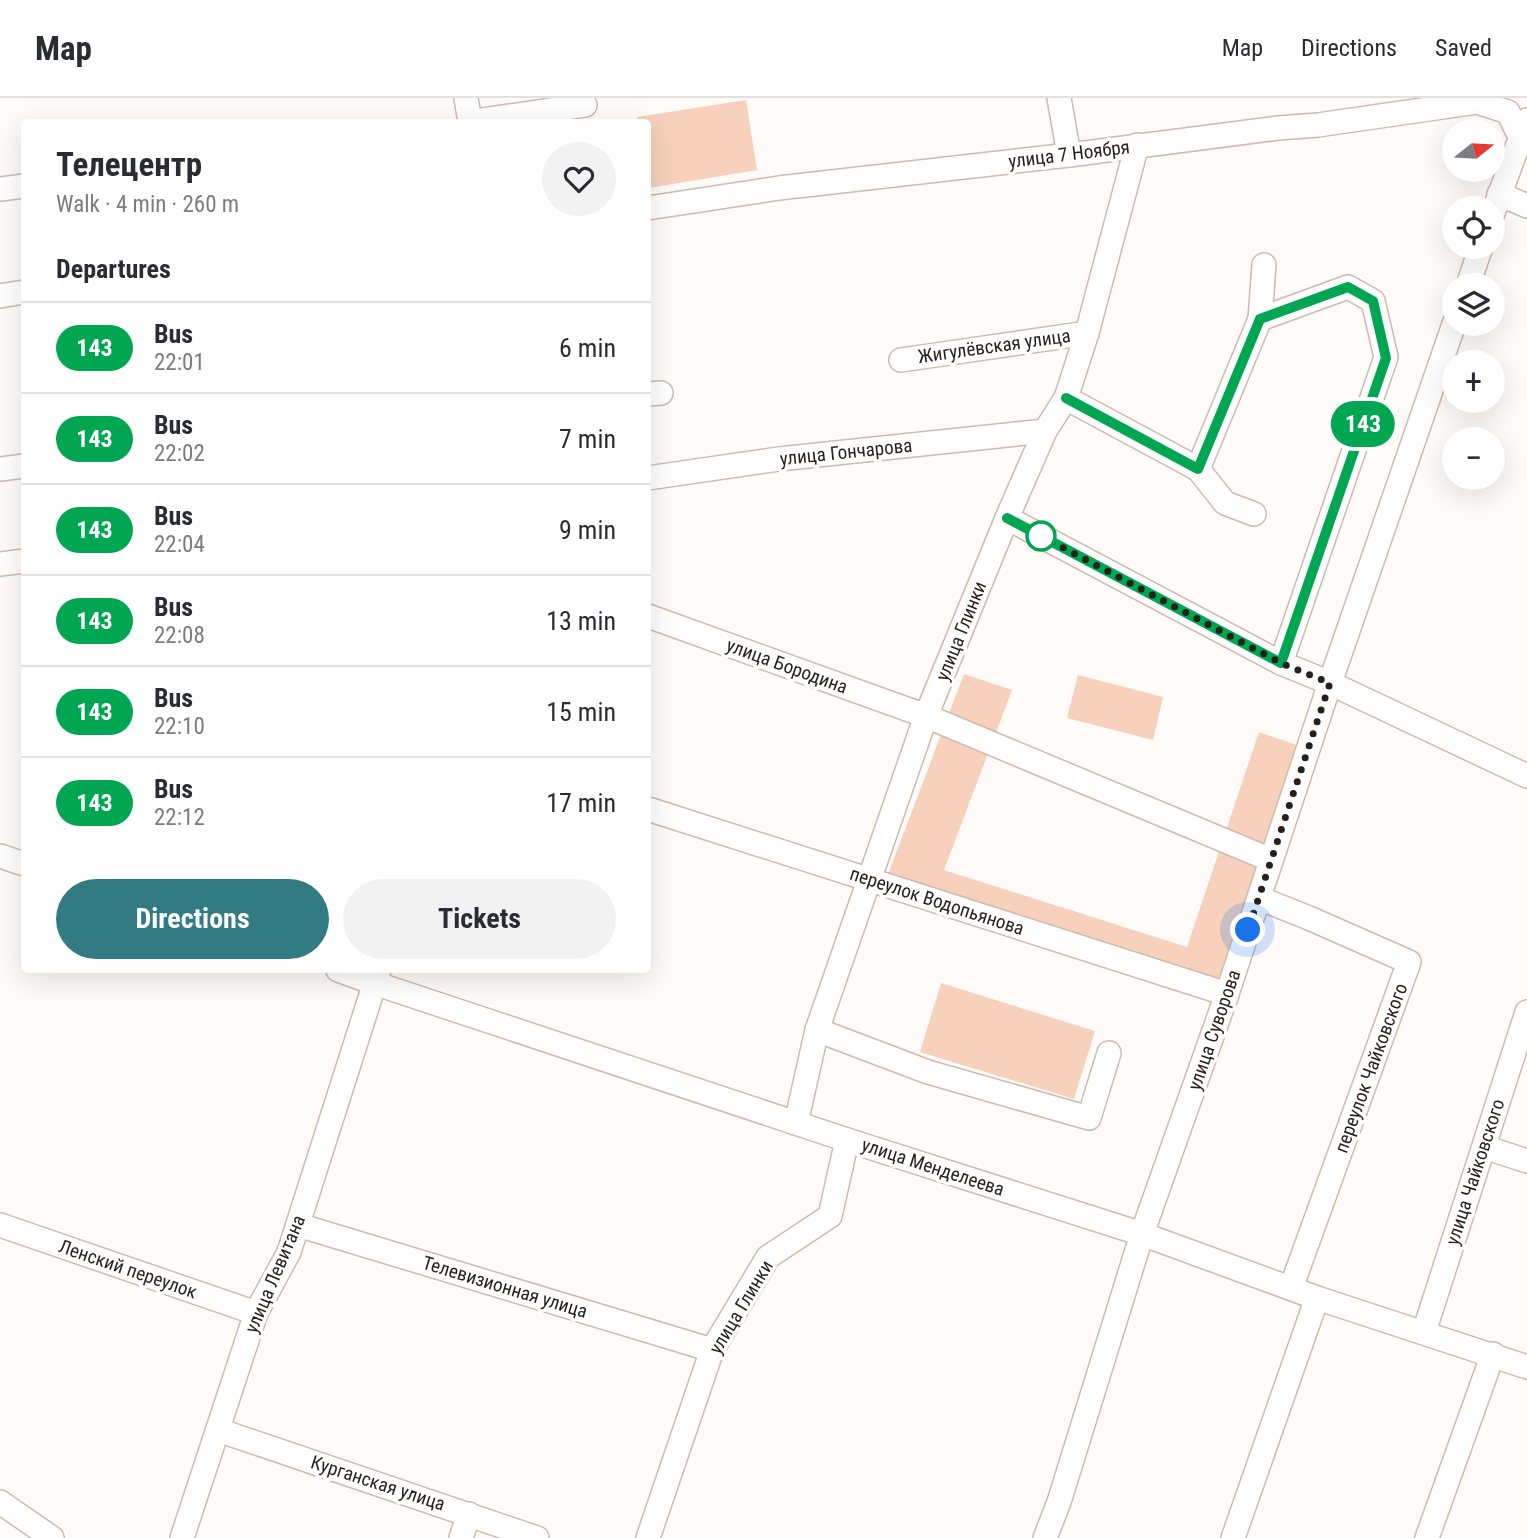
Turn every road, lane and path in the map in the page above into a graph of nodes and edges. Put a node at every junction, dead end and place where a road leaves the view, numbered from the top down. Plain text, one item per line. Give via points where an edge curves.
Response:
1 (466, 98) edge
2 (1059, 98) edge
3 (1484, 100) edge
4 (585, 105) dead end
5 (469, 119) edge
6 (489, 119) edge
7 (1524, 129) edge
8 (1137, 145) junction
9 (1069, 155) junction
10 (21, 186) edge
11 (0, 190) edge
12 (1499, 196) edge
13 (1505, 205) edge
14 (1527, 206) edge
15 (651, 208) edge
16 (1264, 265) dead end
17 (21, 292) edge
18 (0, 296) edge
19 (1260, 319) junction
20 (1087, 333) junction
21 (1450, 336) edge
22 (901, 360) dead end
23 (1066, 398) junction
24 (1045, 430) junction
25 (21, 466) edge
26 (0, 469) edge
27 (1198, 469) junction
28 (651, 478) edge
29 (1254, 514) dead end
30 (1007, 518) junction
31 (21, 561) edge
32 (0, 564) edge
33 (651, 617) edge
34 (1281, 663) junction
35 (1330, 683) junction
36 (926, 716) junction
37 (1527, 775) edge
38 (651, 810) edge
39 (0, 856) edge
40 (1271, 860) junction
41 (21, 863) edge
42 (869, 879) junction
43 (1259, 898) junction
44 (357, 973) edge
45 (376, 976) edge
46 (1227, 994) junction
47 (1527, 1012) edge
48 (817, 1030) junction
49 (1109, 1053) dead end
50 (796, 1122) junction
51 (847, 1140) junction
52 (1483, 1147) junction
53 (1527, 1161) edge
54 (298, 1224) junction
55 (0, 1225) edge
56 (1142, 1234) junction
57 (1291, 1288) junction
58 (1317, 1298) junction
59 (256, 1313) junction
60 (1424, 1332) junction
61 (712, 1350) junction
62 (1493, 1354) junction
63 (1527, 1367) edge
64 (218, 1430) junction
65 (0, 1502) edge
66 (469, 1514) junction
67 (52, 1538) edge
68 (182, 1538) edge
69 (461, 1538) edge
70 (537, 1538) edge
71 (648, 1538) edge
72 (1045, 1538) edge
73 (1233, 1538) edge
74 (1427, 1538) edge

1 - 5 street
2 - 9 street
3 - 7 street via 1508,112
3 - 8 street, улица 7 Ноября
4 - 6 street
7 - 12 street
8 - 9 street, улица 7 Ноября
8 - 20 street, улица Глинки
9 - 15 street, улица 7 Ноября
10 - 11 street
13 - 14 street
16 - 19 street
17 - 18 street
19 - 27 street
19 - 34 street via 1348,287 1373,301 1386,358
20 - 22 street, Жигулёвская улица
20 - 23 street, улица Глинки
21 - 35 street, улица Суворова
23 - 24 street, улица Глинки
23 - 27 street
24 - 28 street, улица Гончарова
24 - 30 street, улица Глинки
25 - 26 street
27 - 29 street via 1225,503
30 - 34 street
30 - 36 street, улица Глинки
31 - 32 street
33 - 36 street, улица Бородина
34 - 35 street
35 - 37 street
35 - 40 street, улица Суворова
36 - 40 street, улица Бородина
36 - 42 street, улица Глинки
38 - 42 street, переулок Водопьянова
39 - 41 street
40 - 43 street, улица Суворова
42 - 46 street, переулок Водопьянова
42 - 48 street, улица Глинки
43 - 46 street, улица Суворова
43 - 57 street, переулок Чайковского via 1409,962
44 - 45 street, улица Менделеева
45 - 50 street, улица Менделеева
45 - 54 street, улица Левитана
46 - 56 street, улица Суворова
47 - 52 street, улица Чайковского
48 - 49 street via 928,1072 1089,1118
48 - 50 street, улица Глинки
50 - 51 street, улица Менделеева
51 - 56 street, улица Менделеева
51 - 61 street, улица Глинки via 830,1216 768,1257
52 - 53 street
52 - 60 street, улица Чайковского
54 - 59 street, улица Левитана via 289,1252
54 - 61 street, Телевизионная улица
55 - 59 street, Ленский переулок
56 - 57 street, улица Менделеева
56 - 72 street, улица Суворова
57 - 58 street, улица Менделеева
58 - 60 street, улица Менделеева
58 - 73 street
59 - 64 street, улица Левитана
60 - 62 street, улица Менделеева
61 - 71 street, улица Глинки
62 - 63 street, улица Менделеева
62 - 74 street
64 - 66 street, Курганская улица
64 - 68 street, улица Левитана
65 - 67 street
66 - 69 street
66 - 70 street, Курганская улица

